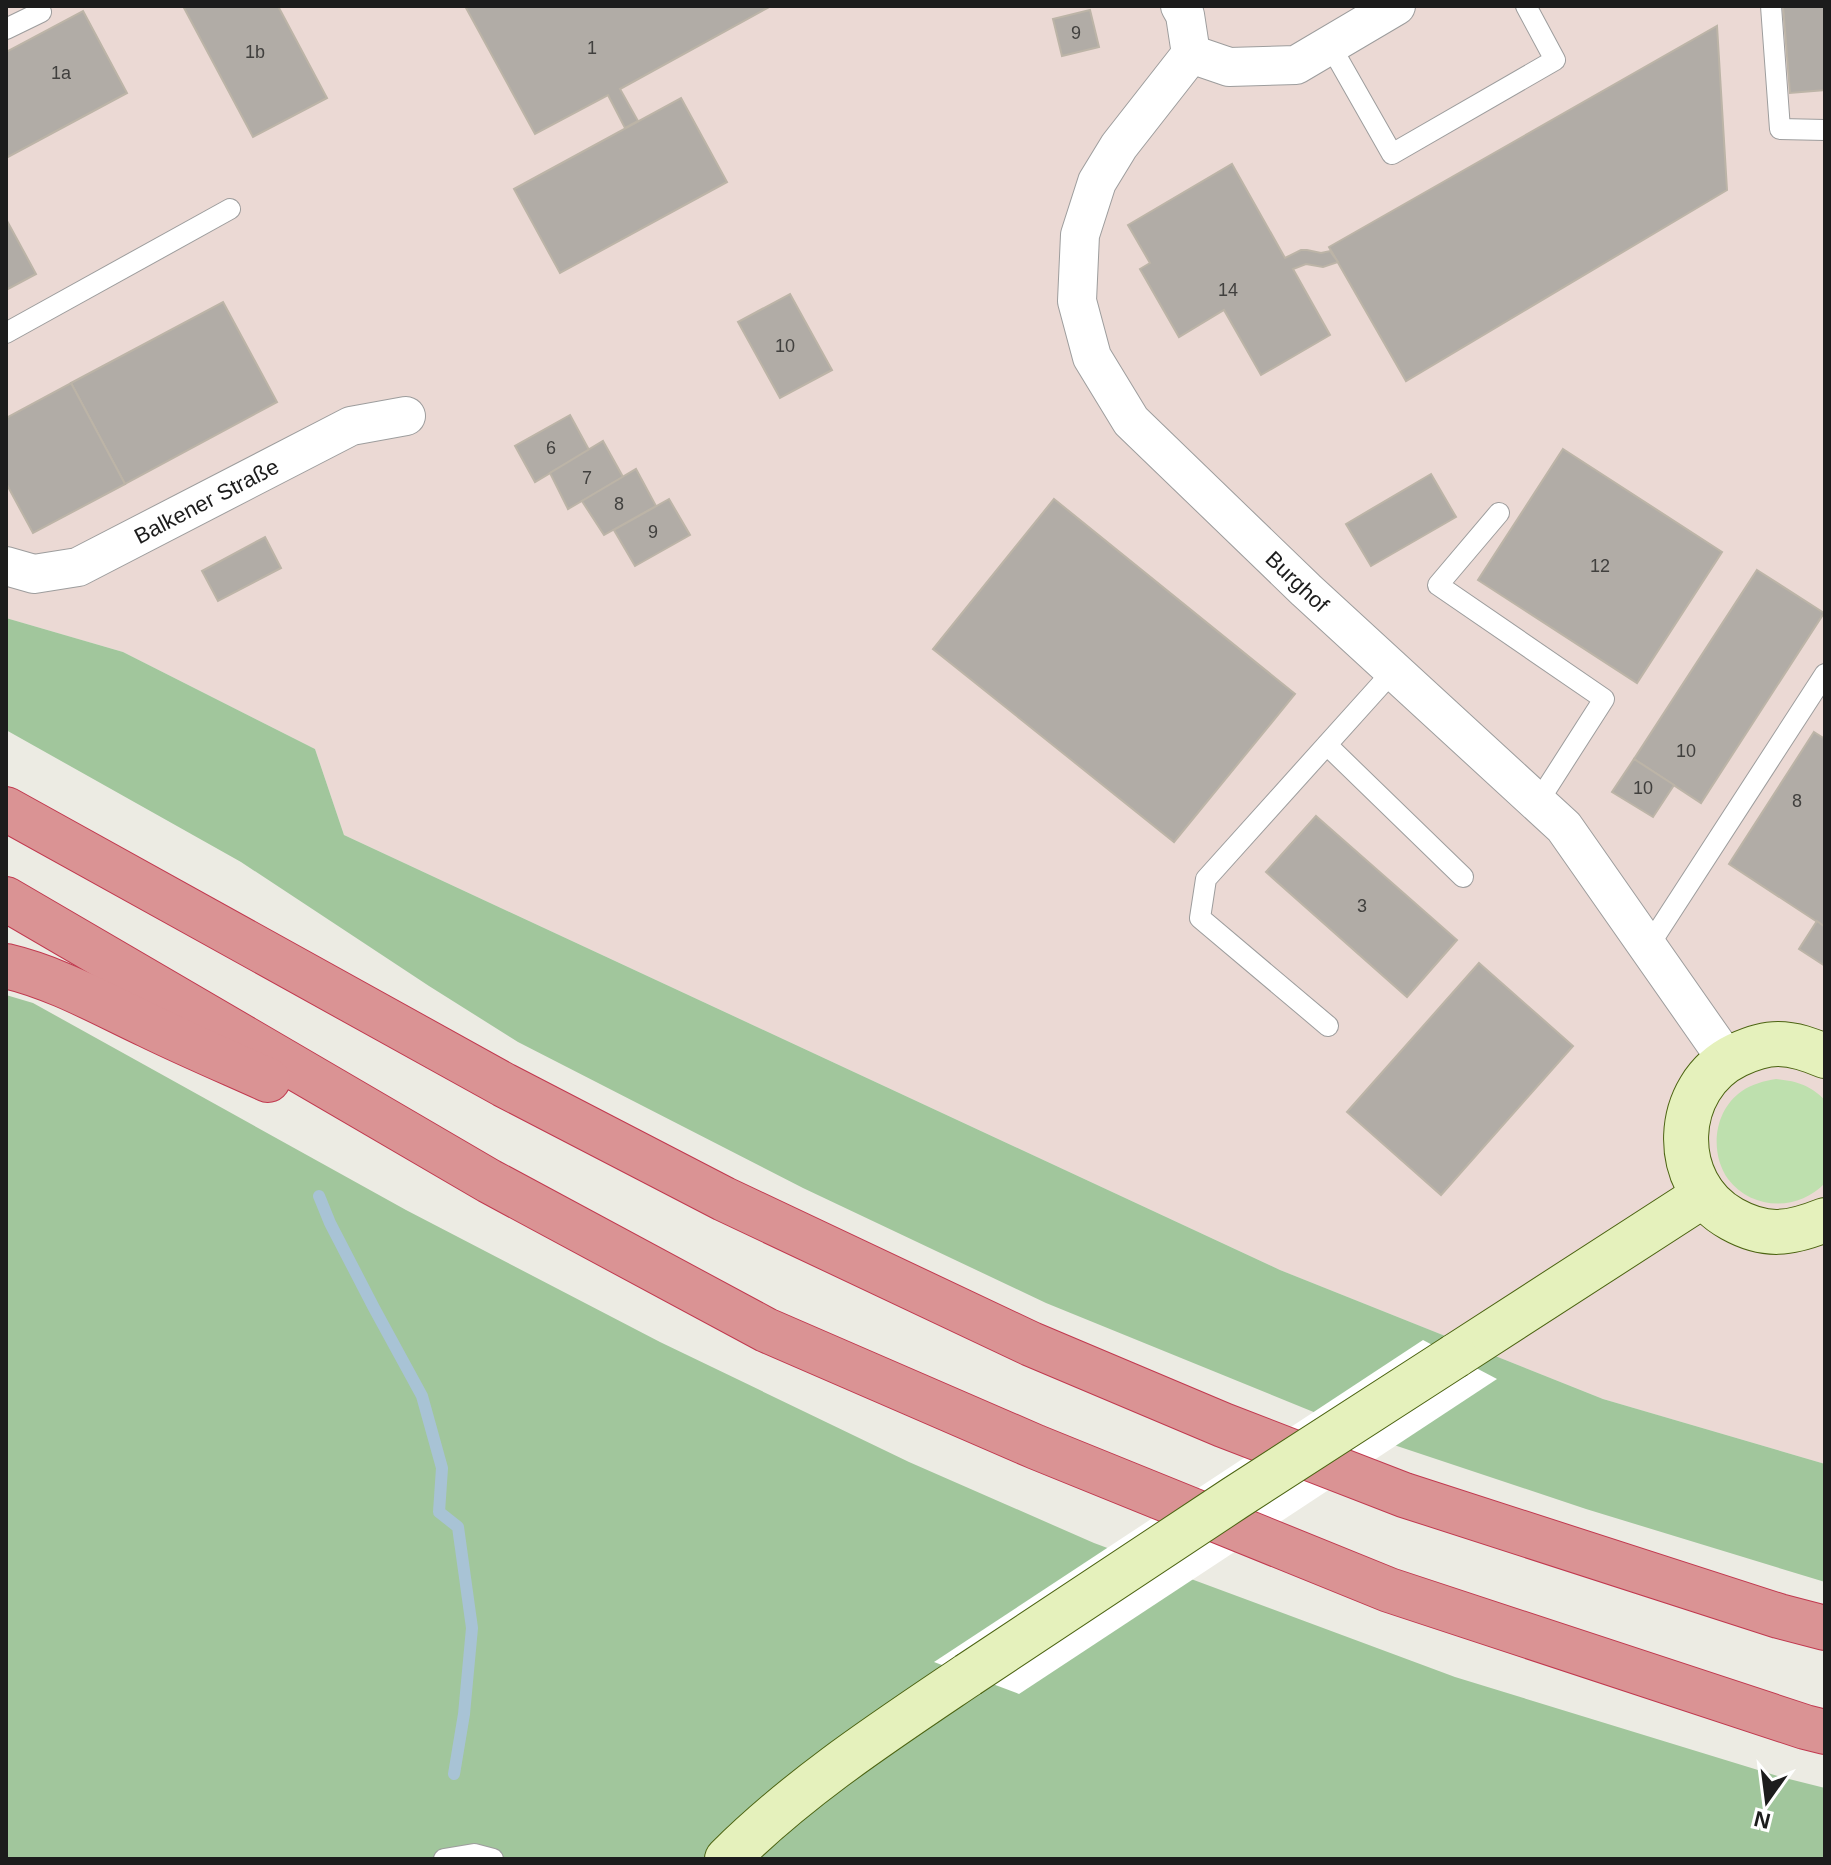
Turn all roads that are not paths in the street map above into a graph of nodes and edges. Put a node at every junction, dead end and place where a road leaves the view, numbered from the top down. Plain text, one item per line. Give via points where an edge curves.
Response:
1 (1180, 6) edge
2 (1396, 6) edge
3 (1526, 6) edge
4 (1771, 6) edge
5 (41, 12) dead end
6 (6, 29) edge
7 (1330, 45) junction
8 (1191, 54) junction
9 (1825, 130) edge
10 (230, 209) dead end
11 (6, 333) edge
12 (406, 416) dead end
13 (1499, 513) dead end
14 (6, 566) edge
15 (1394, 670) junction
16 (1825, 674) edge
17 (1327, 745) junction
18 (1538, 802) junction
19 (6, 809) edge
20 (1463, 877) dead end
21 (6, 899) edge
22 (1648, 947) junction
23 (6, 966) edge
24 (1328, 1026) dead end
25 (1825, 1056) edge
26 (1727, 1060) junction
27 (489, 1181) junction
28 (1704, 1195) junction
29 (1825, 1220) edge
30 (1825, 1628) edge
31 (1825, 1732) edge
32 (444, 1859) edge
33 (493, 1859) edge
34 (727, 1859) edge

1 - 8 street
2 - 7 street
3 - 7 lane via 1555,60 1392,154
4 - 9 lane via 1780,129
5 - 6 lane
7 - 8 street via 1296,65 1229,67
8 - 15 street, Burghof via 1097,182 1080,235 1077,301 1092,357 1131,421
10 - 11 lane
12 - 14 street, Balkener Straße via 351,426 78,567 34,574
13 - 18 lane via 1438,585 1604,699
15 - 17 lane
15 - 18 street, Burghof
16 - 22 lane
17 - 20 lane
17 - 24 lane via 1206,879 1200,918
18 - 22 street, Burghof via 1564,827
19 - 30 highway via 504,1085 724,1199 1031,1344 1404,1495
21 - 27 highway
22 - 26 street, Burghof
23 - 27 highway via 79,992
25 - 26 street via 1777,1044 1751,1048
26 - 28 street via 1710,1073 1688,1111 1686,1155
27 - 31 highway via 766,1330 1036,1447 1389,1590
28 - 29 street via 1747,1227 1801,1230
28 - 34 street, bridge via 871,1740
32 - 33 lane via 474,1854

